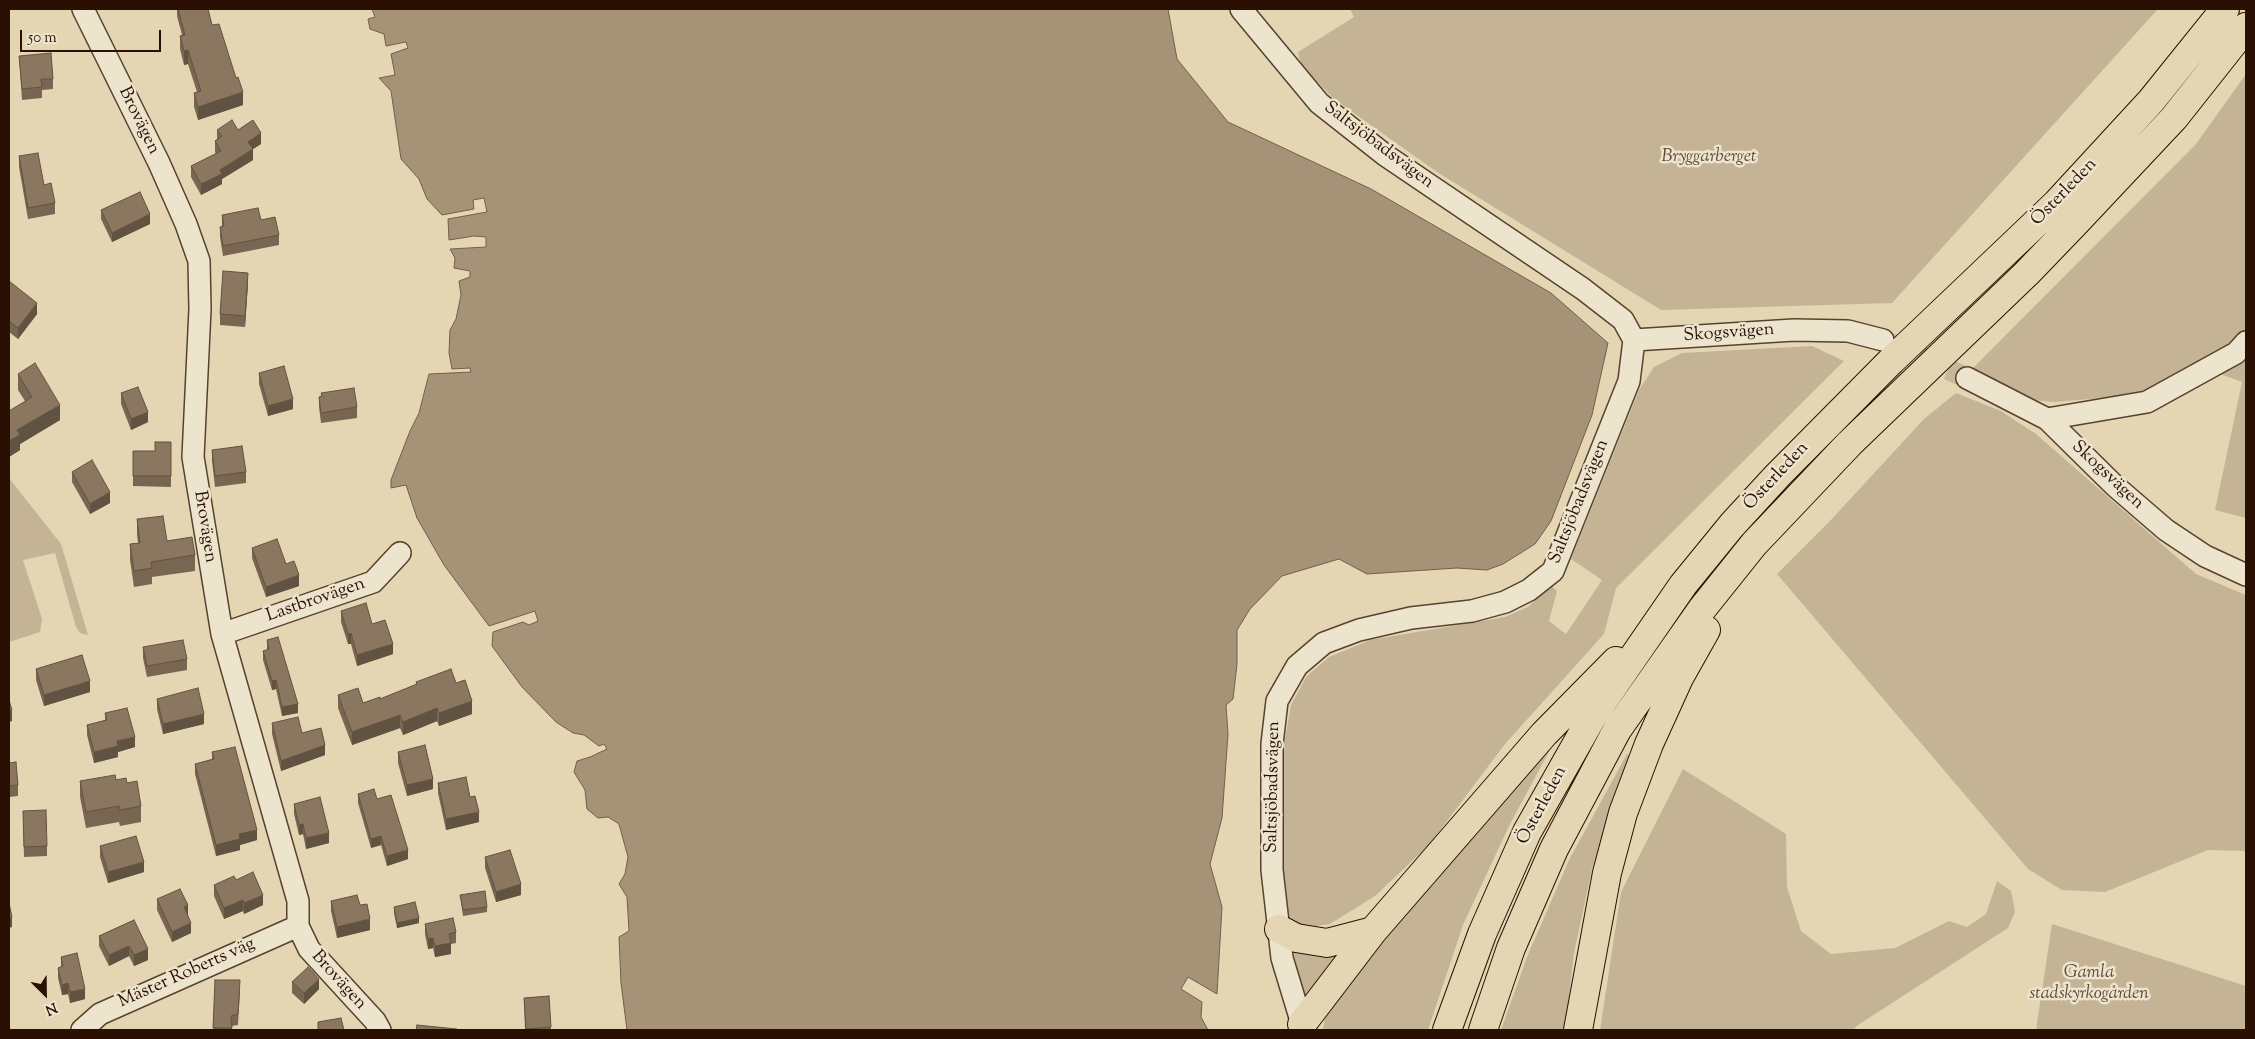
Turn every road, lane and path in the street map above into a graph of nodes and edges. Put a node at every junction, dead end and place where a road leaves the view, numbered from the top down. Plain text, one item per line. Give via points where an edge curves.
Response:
1 (83, 9) edge
2 (1241, 9) edge
3 (2225, 9) edge
4 (2246, 27) edge
5 (1634, 340) junction
6 (1883, 340) tunnel mouth
7 (2246, 342) edge
8 (1967, 378) tunnel mouth
9 (2046, 419) junction
10 (1754, 544) junction
11 (400, 553) dead end
12 (2246, 575) edge
13 (1653, 626) junction
14 (222, 634) junction
15 (298, 926) junction
16 (1278, 929) junction
17 (1373, 931) junction
18 (1302, 1024) joint
19 (82, 1030) edge
20 (380, 1030) edge
21 (1447, 1030) edge
22 (1483, 1030) edge
23 (1578, 1030) edge

1 - 14 street, Brovägen via 159,163 200,261 193,457
2 - 5 street, Saltsjöbadsvägen via 1320,103 1385,154 1583,289 1623,320
3 - 13 highway, Österleden via 2151,102 2057,203 1891,361 1778,475 1732,525
4 - 10 highway, Österleden via 2174,118 2078,222 1850,443
5 - 6 street, Skogsvägen via 1794,330 1848,331
5 - 16 street, Saltsjöbadsvägen via 1629,381 1552,571 1529,590 1505,602 1472,611 1411,618 1359,630 1324,643 1297,666 1277,701 1272,744 1272,870
7 - 9 street via 2236,353 2147,402
8 - 9 street, Skogsvägen
9 - 12 street, Skogsvägen via 2114,486 2166,530 2205,556
10 - 22 highway, Österleden via 1702,609 1618,730 1554,849 1511,948
10 - 23 highway via 1679,678 1623,813 1607,873
11 - 14 street, Lastbrovägen via 373,582
13 - 17 highway via 1544,734
13 - 21 highway, Österleden via 1592,717 1527,832 1482,934
14 - 15 street, Brovägen via 298,901
15 - 19 street, Mäster Roberts väg via 100,1014
15 - 20 street, Brovägen via 309,949
16 - 17 highway via 1296,938 1327,943
16 - 18 street, Saltsjöbadsvägen via 1285,967
17 - 18 highway

